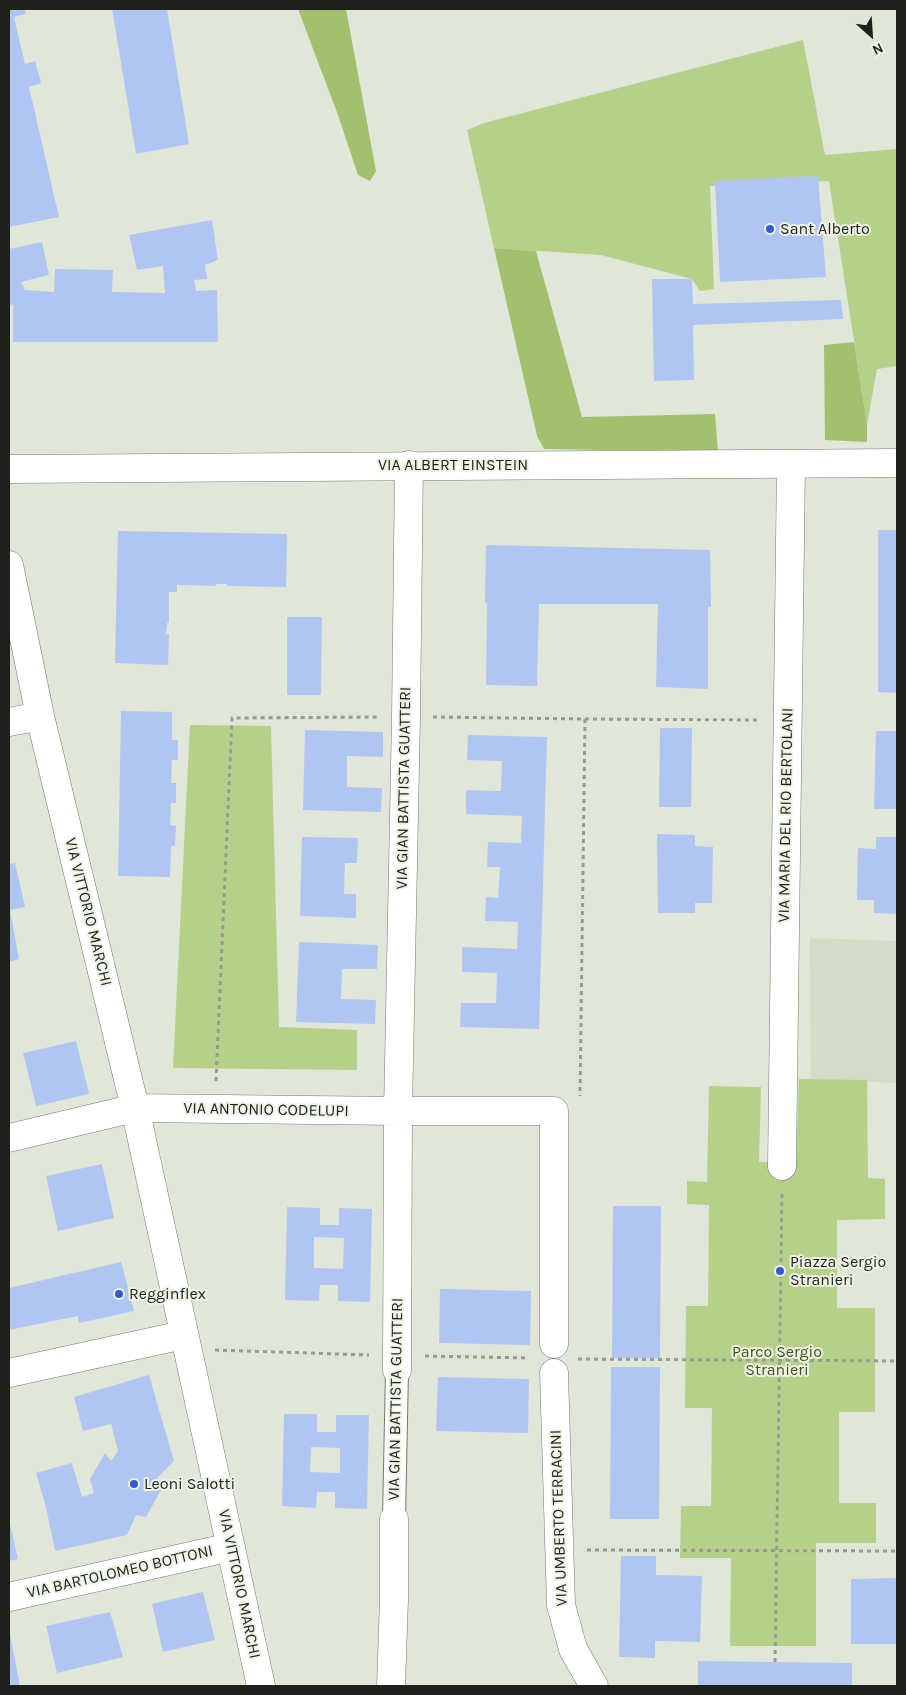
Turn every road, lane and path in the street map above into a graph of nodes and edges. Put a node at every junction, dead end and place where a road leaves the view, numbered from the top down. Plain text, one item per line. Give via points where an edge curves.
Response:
1 (897, 462) edge
2 (791, 464) junction
3 (409, 465) junction
4 (9, 468) edge
5 (9, 565) edge
6 (40, 716) junction
7 (585, 719) dead end
8 (787, 721) junction
9 (9, 722) edge
10 (135, 1108) junction
11 (398, 1112) junction
12 (9, 1138) edge
13 (782, 1166) joint
14 (183, 1335) junction
15 (561, 1359) junction
16 (779, 1360) junction
17 (897, 1361) edge
18 (397, 1370) joint
19 (9, 1373) edge
20 (394, 1519) joint
21 (231, 1547) junction
22 (559, 1550) junction
23 (776, 1550) junction
24 (897, 1551) edge
25 (9, 1597) edge
26 (775, 1662) dead end
27 (261, 1686) edge
28 (391, 1686) edge
29 (594, 1686) edge

1 - 2 street, VIA ALBERT EINSTEIN
2 - 3 street, VIA ALBERT EINSTEIN
2 - 8 street, VIA MARIA DEL RIO BERTOLANI
3 - 4 street, VIA ALBERT EINSTEIN
3 - 11 street, VIA GIAN BATTISTA GUATTERI
5 - 6 street, VIA VITTORIO MARCHI
6 - 9 street
6 - 10 street, VIA VITTORIO MARCHI
7 - 8 path
8 - 13 street, VIA MARIA DEL RIO BERTOLANI
10 - 11 street, VIA ANTONIO CODELUPI
10 - 12 street
10 - 14 street, VIA VITTORIO MARCHI
11 - 15 street, VIA UMBERTO TERRACINI via 554,1111
11 - 18 street, VIA GIAN BATTISTA GUATTERI
13 - 16 path
14 - 19 street
14 - 21 street, VIA VITTORIO MARCHI
15 - 16 path
15 - 22 street, VIA UMBERTO TERRACINI
16 - 17 path
16 - 23 path
18 - 20 street, VIA GIAN BATTISTA GUATTERI
20 - 28 street, VIA GIAN BATTISTA GUATTERI
21 - 25 street, VIA BARTOLOMEO BOTTONI
21 - 27 street, VIA VITTORIO MARCHI
22 - 23 path
22 - 29 street, VIA UMBERTO TERRACINI via 560,1605 572,1649
23 - 24 path
23 - 26 path

